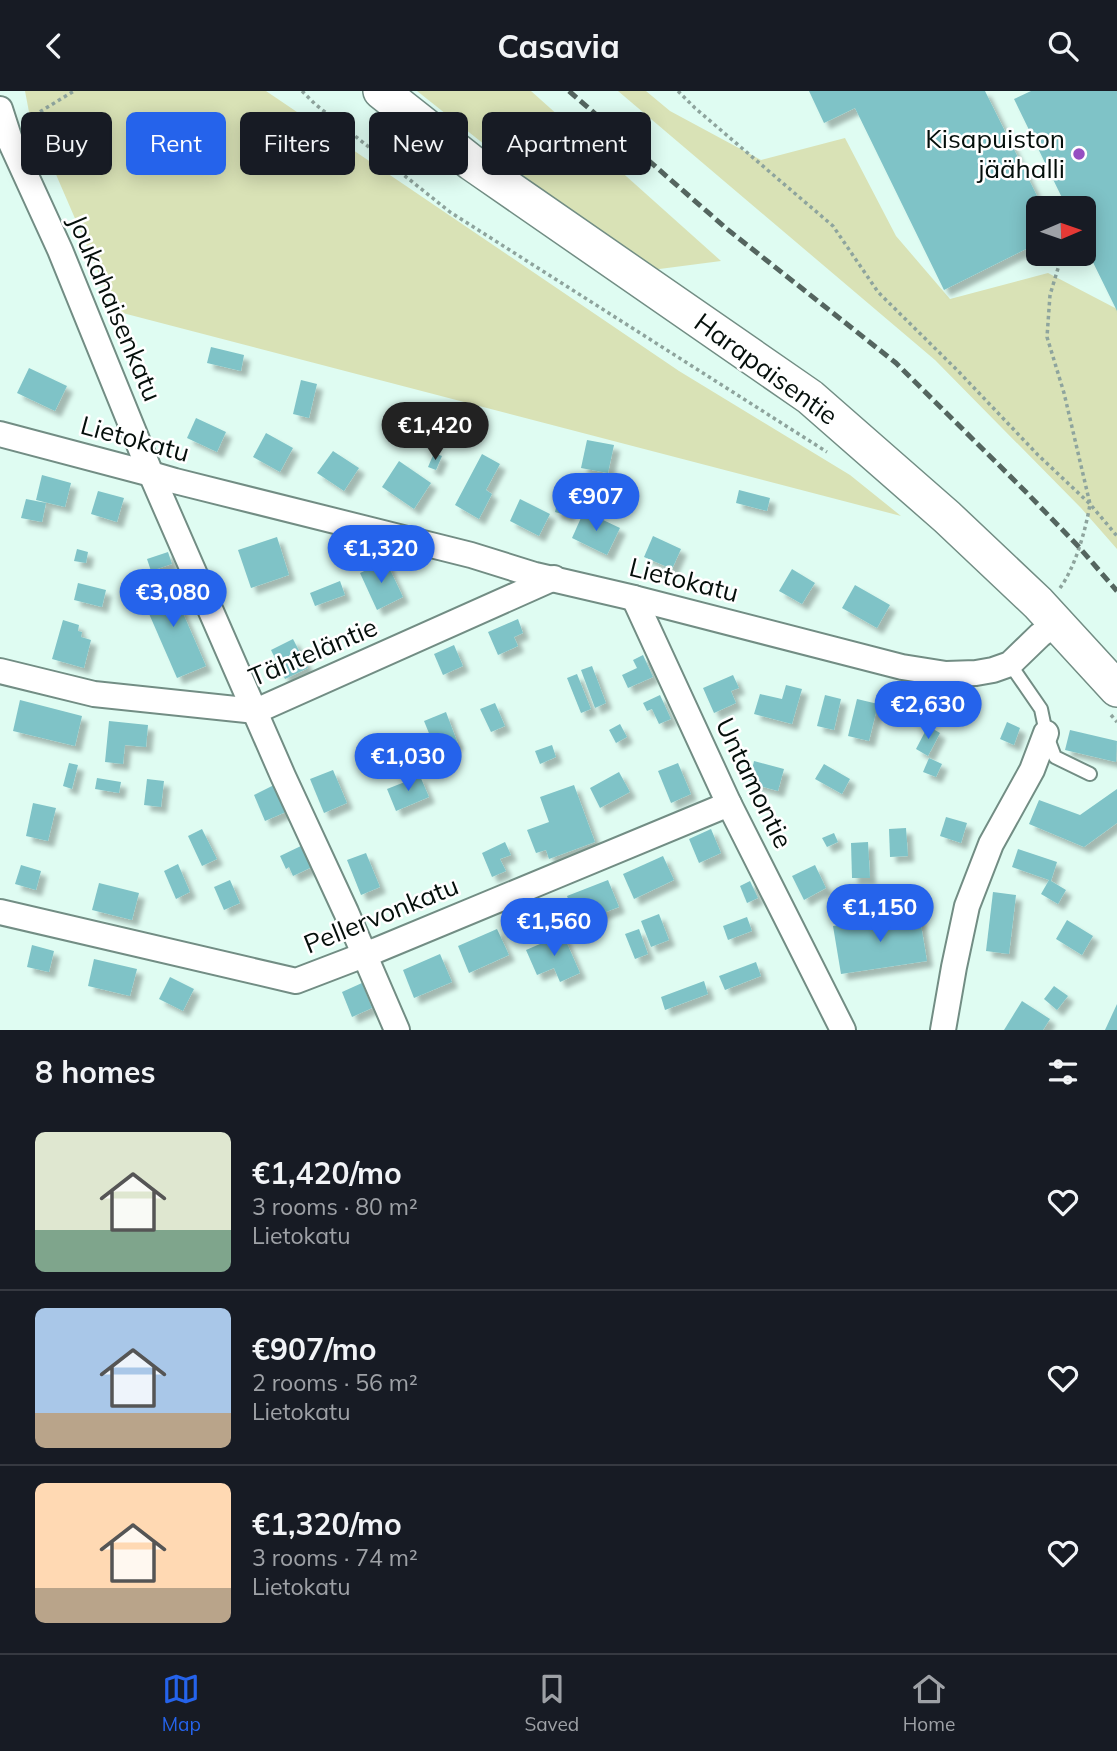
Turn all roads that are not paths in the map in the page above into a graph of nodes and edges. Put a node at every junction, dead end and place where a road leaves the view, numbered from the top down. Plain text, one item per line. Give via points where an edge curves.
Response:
1 (381, 91) edge
2 (0, 109) edge
3 (0, 434) edge
4 (151, 474) junction
5 (554, 578) junction
6 (634, 597) junction
7 (1048, 613) junction
8 (1010, 664) junction
9 (0, 671) edge
10 (1113, 701) edge
11 (256, 712) junction
12 (1046, 733) junction
13 (1090, 774) dead end
14 (729, 804) junction
15 (0, 912) edge
16 (364, 955) junction
17 (397, 1030) edge
18 (843, 1030) edge
19 (943, 1030) edge

1 - 7 main road, Harapaisentie via 472,163 810,397
2 - 4 street, Joukahaisenkatu
3 - 4 street, Lietokatu
4 - 5 street, Lietokatu
4 - 11 street, Joukahaisenkatu
5 - 6 street, Lietokatu
5 - 11 street, Tähteläntie
6 - 8 street, Lietokatu via 902,667 946,674 976,673
6 - 14 street, Untamontie
7 - 8 street, Lietokatu via 1040,635
7 - 10 main road, Harapaisentie
8 - 12 lane via 1041,709
9 - 11 street, Tähteläntie via 94,694
11 - 16 street, Joukahaisenkatu
12 - 13 lane via 1055,757
12 - 19 street via 1032,770 991,845 967,906
14 - 16 street, Pellervonkatu
14 - 18 street, Untamontie
15 - 16 street, Pellervonkatu via 296,981
16 - 17 street, Joukahaisenkatu

